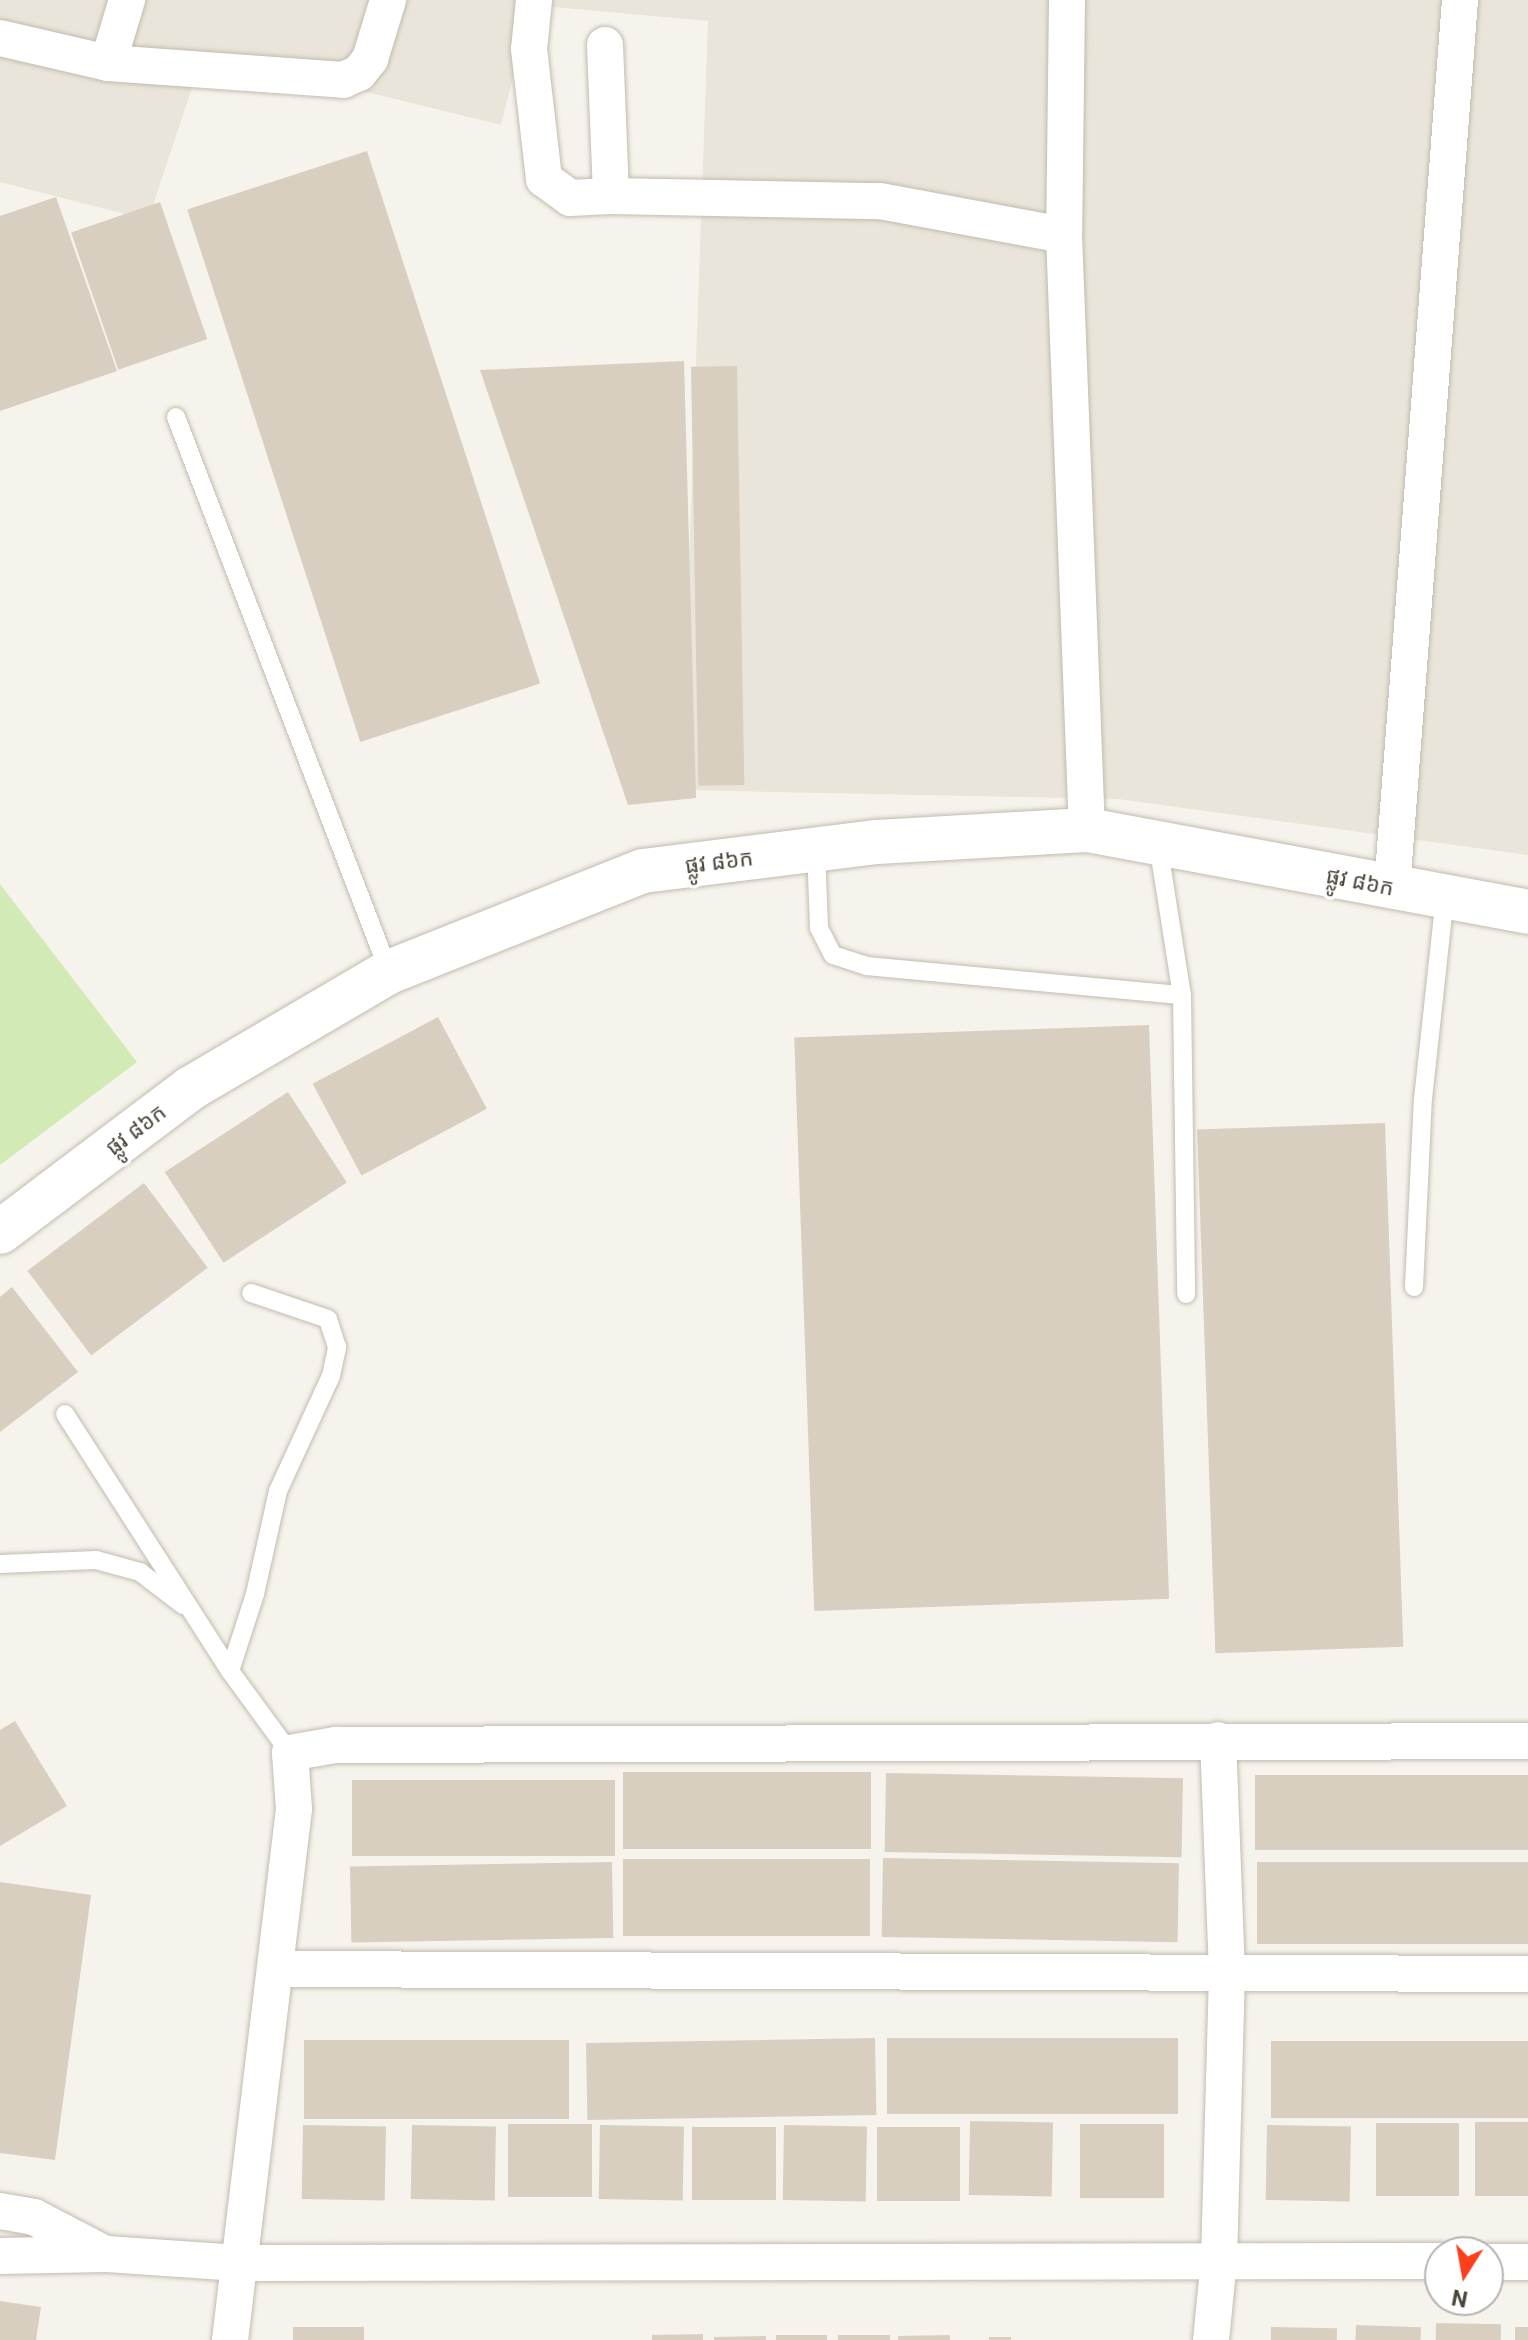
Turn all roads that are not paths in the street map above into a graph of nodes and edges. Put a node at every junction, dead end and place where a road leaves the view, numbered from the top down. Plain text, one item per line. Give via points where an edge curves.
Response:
1 (127, 0) edge
2 (388, 0) edge
3 (534, 0) edge
4 (1067, 0) edge
5 (1460, 0) edge
6 (0, 38) edge
7 (605, 45) dead end
8 (108, 63) junction
9 (611, 196) junction
10 (1064, 235) junction
11 (176, 417) dead end
12 (1087, 830) junction
13 (1158, 844) junction
14 (816, 849) junction
15 (1392, 888) junction
16 (1445, 898) junction
17 (1528, 912) edge
18 (389, 972) junction
19 (1182, 995) junction
20 (0, 1232) edge
21 (1414, 1287) dead end
22 (251, 1293) dead end
23 (1186, 1294) dead end
24 (65, 1414) dead end
25 (0, 1564) edge
26 (195, 1613) junction
27 (230, 1671) junction
28 (1218, 1740) junction
29 (1528, 1741) edge
30 (290, 1753) junction
31 (275, 1969) junction
32 (1227, 1973) junction
33 (1528, 1974) edge
34 (0, 2211) edge
35 (107, 2254) junction
36 (0, 2256) edge
37 (1219, 2260) junction
38 (1424, 2261) edge
39 (1504, 2262) edge
40 (1528, 2262) edge
41 (239, 2263) junction
42 (230, 2340) edge
43 (1211, 2340) edge

1 - 8 street
2 - 8 street via 370,59 359,73 343,80
3 - 9 street via 529,49 544,179 570,198
4 - 10 street
5 - 15 street
6 - 8 street
7 - 9 street
9 - 10 street via 880,201
10 - 12 street
11 - 18 lane
12 - 13 street, ផ្លូវ ៨៦ក
12 - 14 street, ផ្លូវ ៨៦ក
13 - 15 street, ផ្លូវ ៨៦ក
13 - 19 lane
14 - 18 street, ផ្លូវ ៨៦ក via 643,871
14 - 19 lane via 819,928 833,955 867,966
15 - 16 street, ផ្លូវ ៨៦ក
16 - 17 street, ផ្លូវ ៨៦ក
16 - 21 lane via 1423,1099
18 - 20 street, ផ្លូវ ៨៦ក via 191,1088
19 - 23 lane
22 - 27 lane via 328,1319 337,1347 331,1376 278,1491 255,1594
24 - 26 lane
25 - 26 lane via 96,1560 140,1572
26 - 27 lane
27 - 30 lane
28 - 29 street
28 - 30 street via 336,1745
28 - 32 street
30 - 31 street via 294,1809
31 - 32 street
31 - 41 street
32 - 33 street
32 - 37 street
34 - 35 street via 34,2217
35 - 36 street
35 - 41 street
37 - 38 street
37 - 41 street
37 - 43 street
39 - 40 street
41 - 42 street

